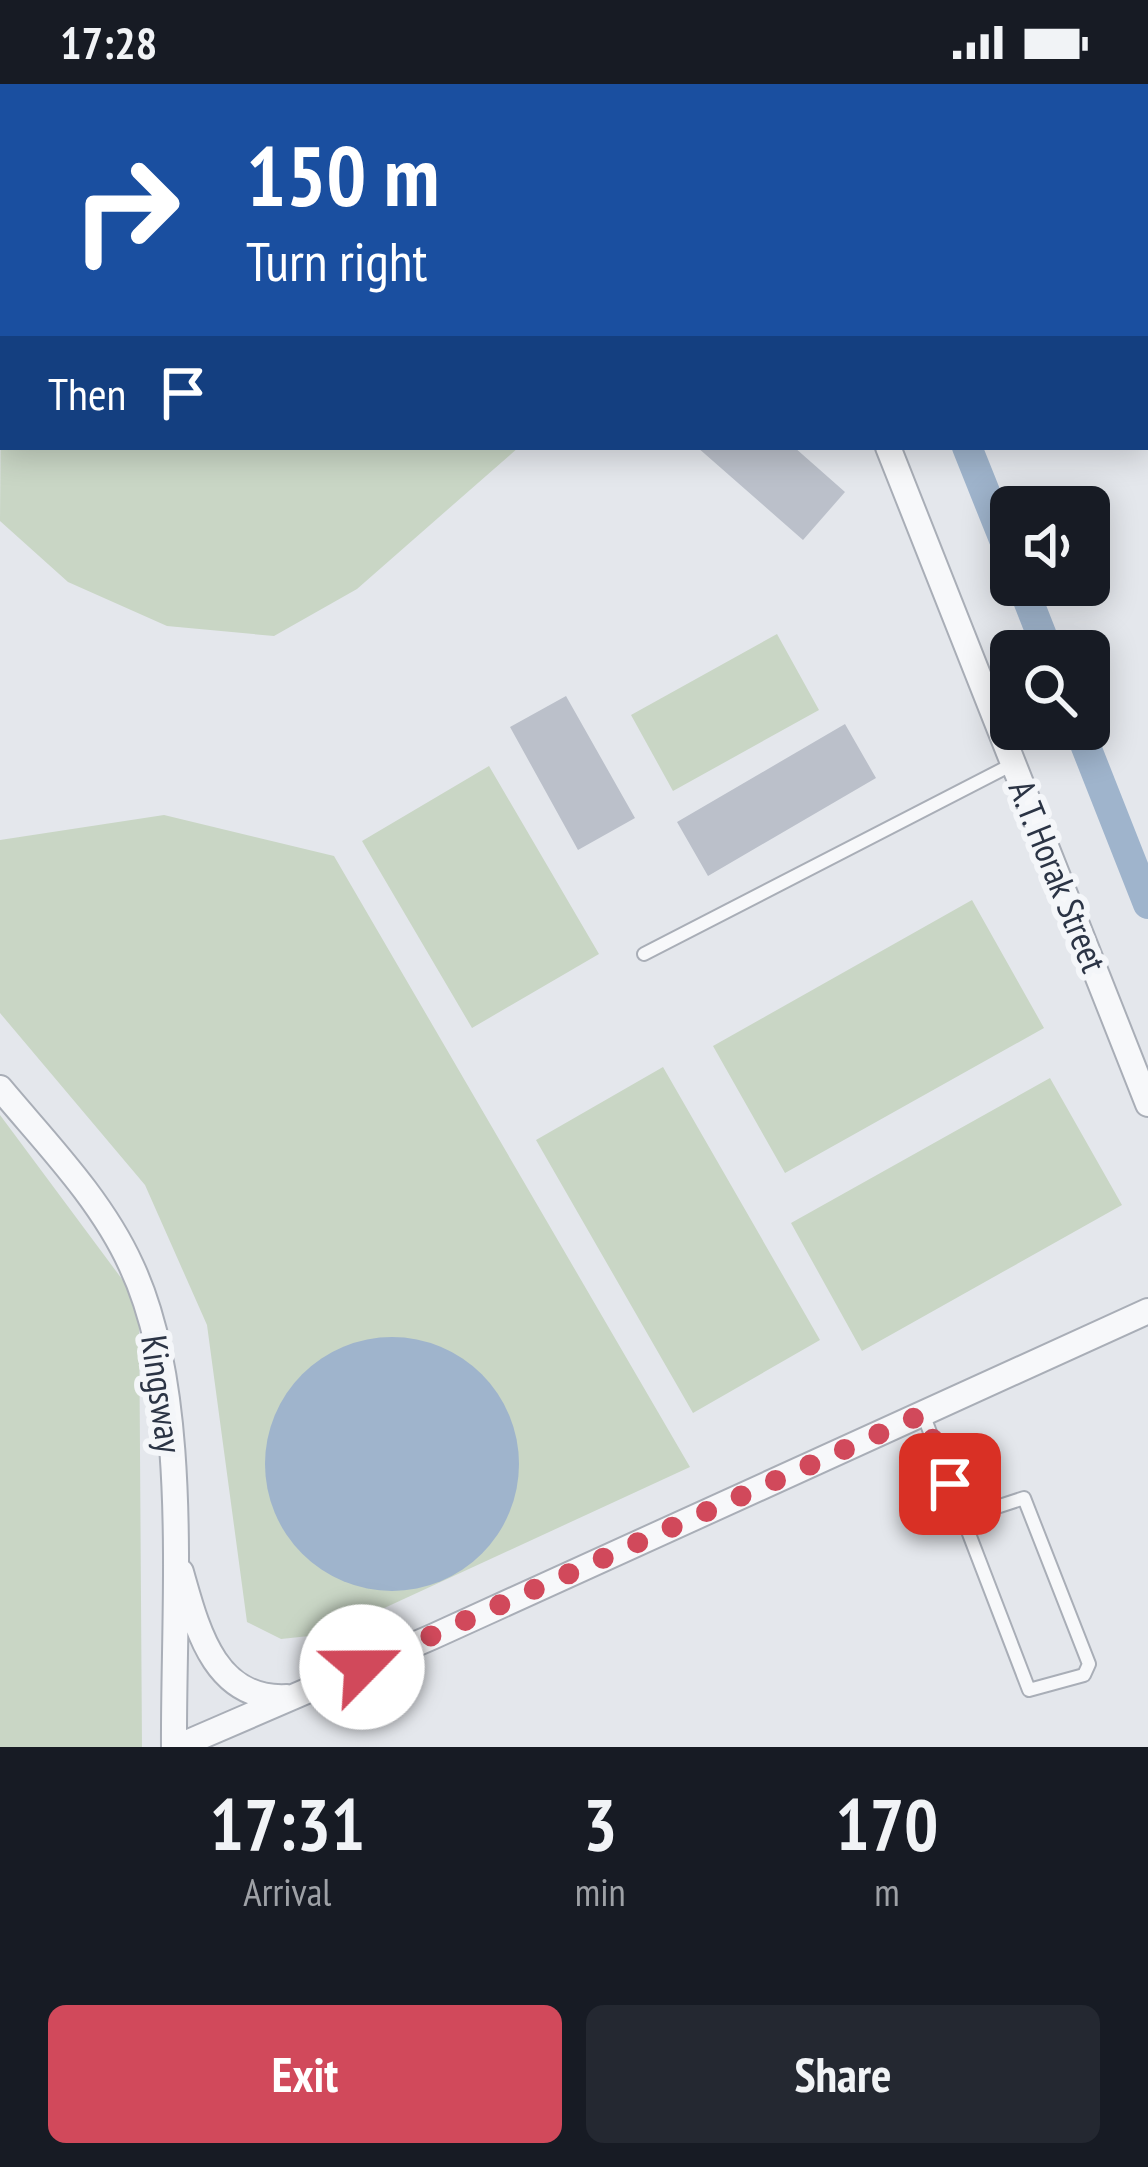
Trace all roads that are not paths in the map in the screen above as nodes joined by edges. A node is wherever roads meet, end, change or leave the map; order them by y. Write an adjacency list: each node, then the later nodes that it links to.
1 (889, 450): 2 (street, A.T. Horak Street)
2 (1014, 763): 3 (lane); 5 (street, A.T. Horak Street)
3 (644, 954)
4 (0, 1088): 9 (street, Kingsway)
5 (1148, 1104)
6 (1148, 1311): 7 (street)
7 (923, 1414): 8 (lane); 10 (street)
8 (963, 1518): 8 (lane)
9 (172, 1541): 10 (street); 11 (street, Kingsway)
10 (292, 1696): 11 (street)
11 (176, 1747)

